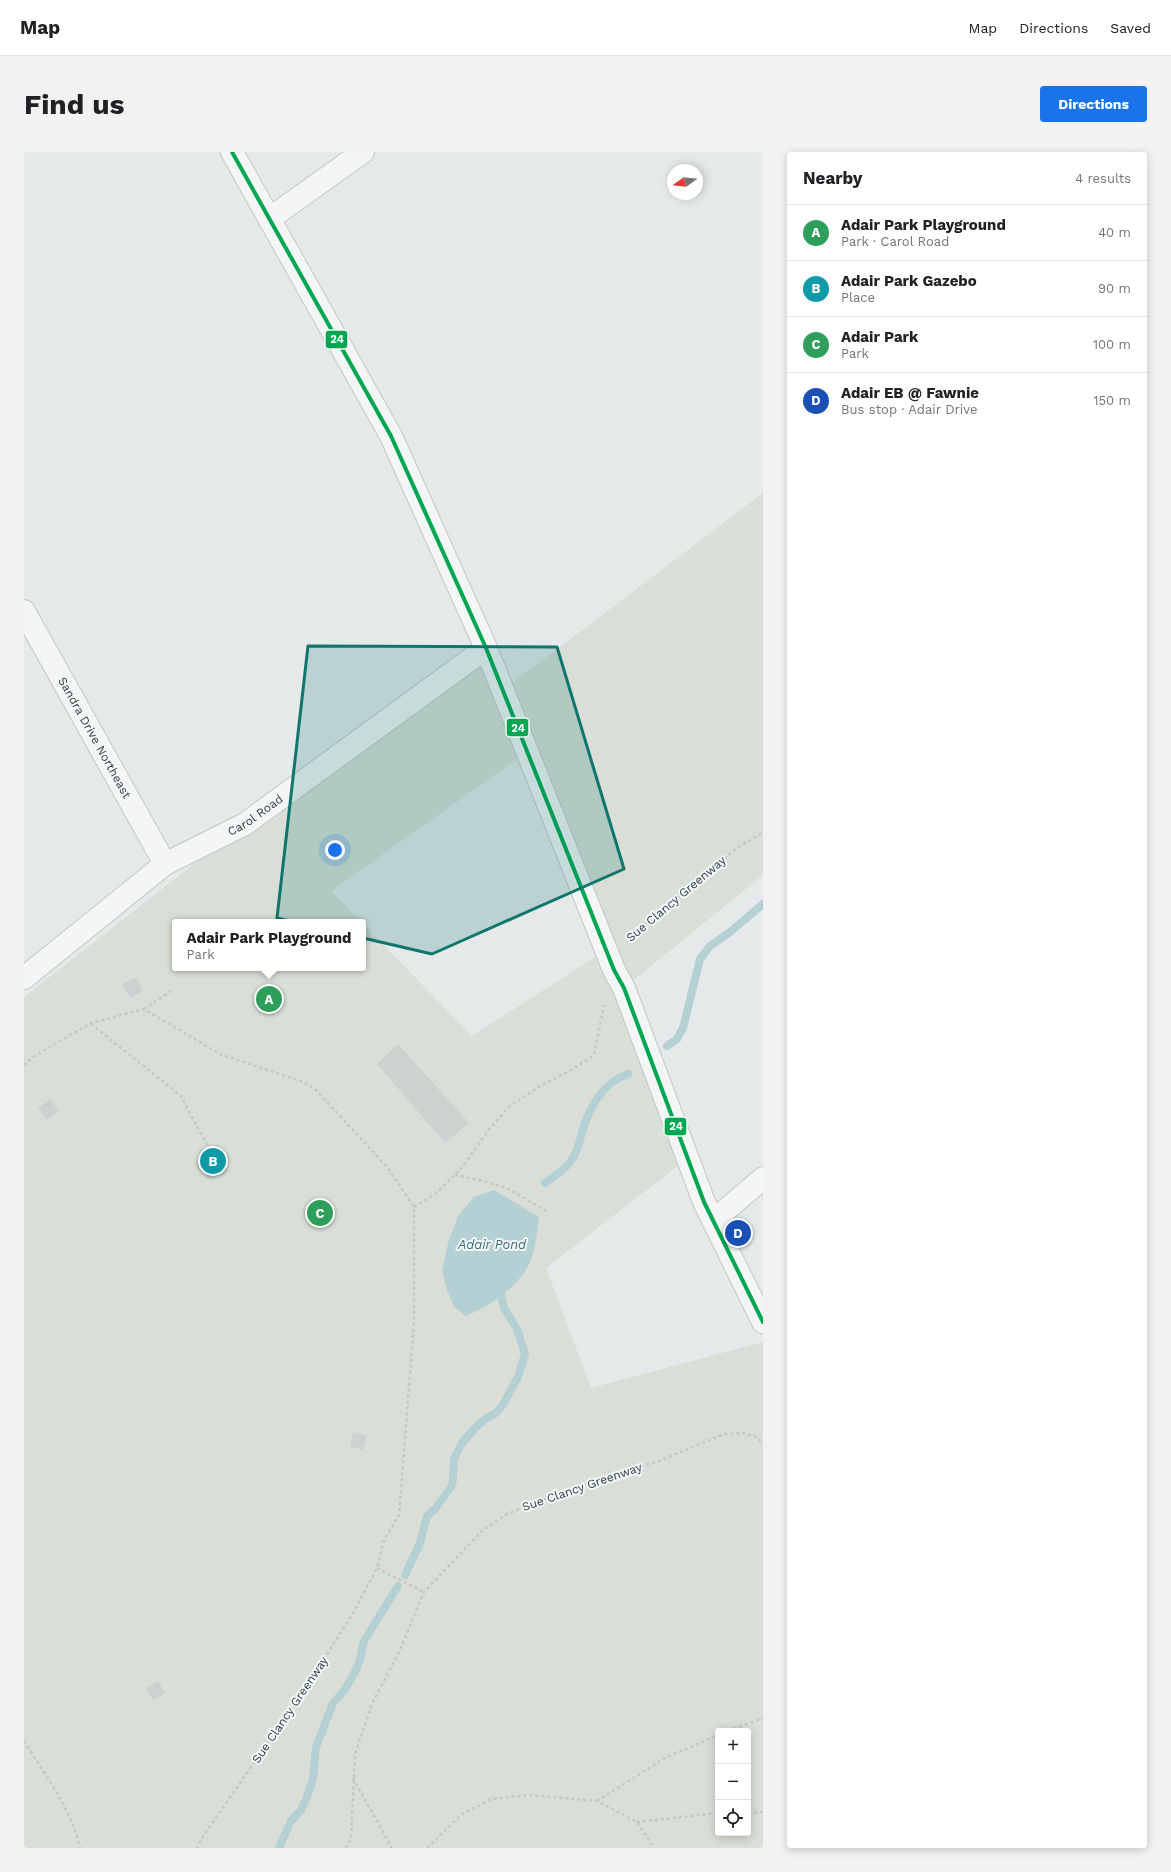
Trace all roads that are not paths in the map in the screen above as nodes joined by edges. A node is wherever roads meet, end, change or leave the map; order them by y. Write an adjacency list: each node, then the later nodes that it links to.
1 (232, 152): 3 (street)
2 (363, 152): 3 (street)
3 (269, 219): 5 (street)
4 (24, 611): 6 (street, Sandra Drive Northeast)
5 (486, 648): 6 (street, Carol Road); 9 (street)
6 (165, 864): 7 (street, Carol Road)
7 (24, 978)
8 (763, 1178): 9 (street)
9 (714, 1221): 10 (street)
10 (763, 1322)

